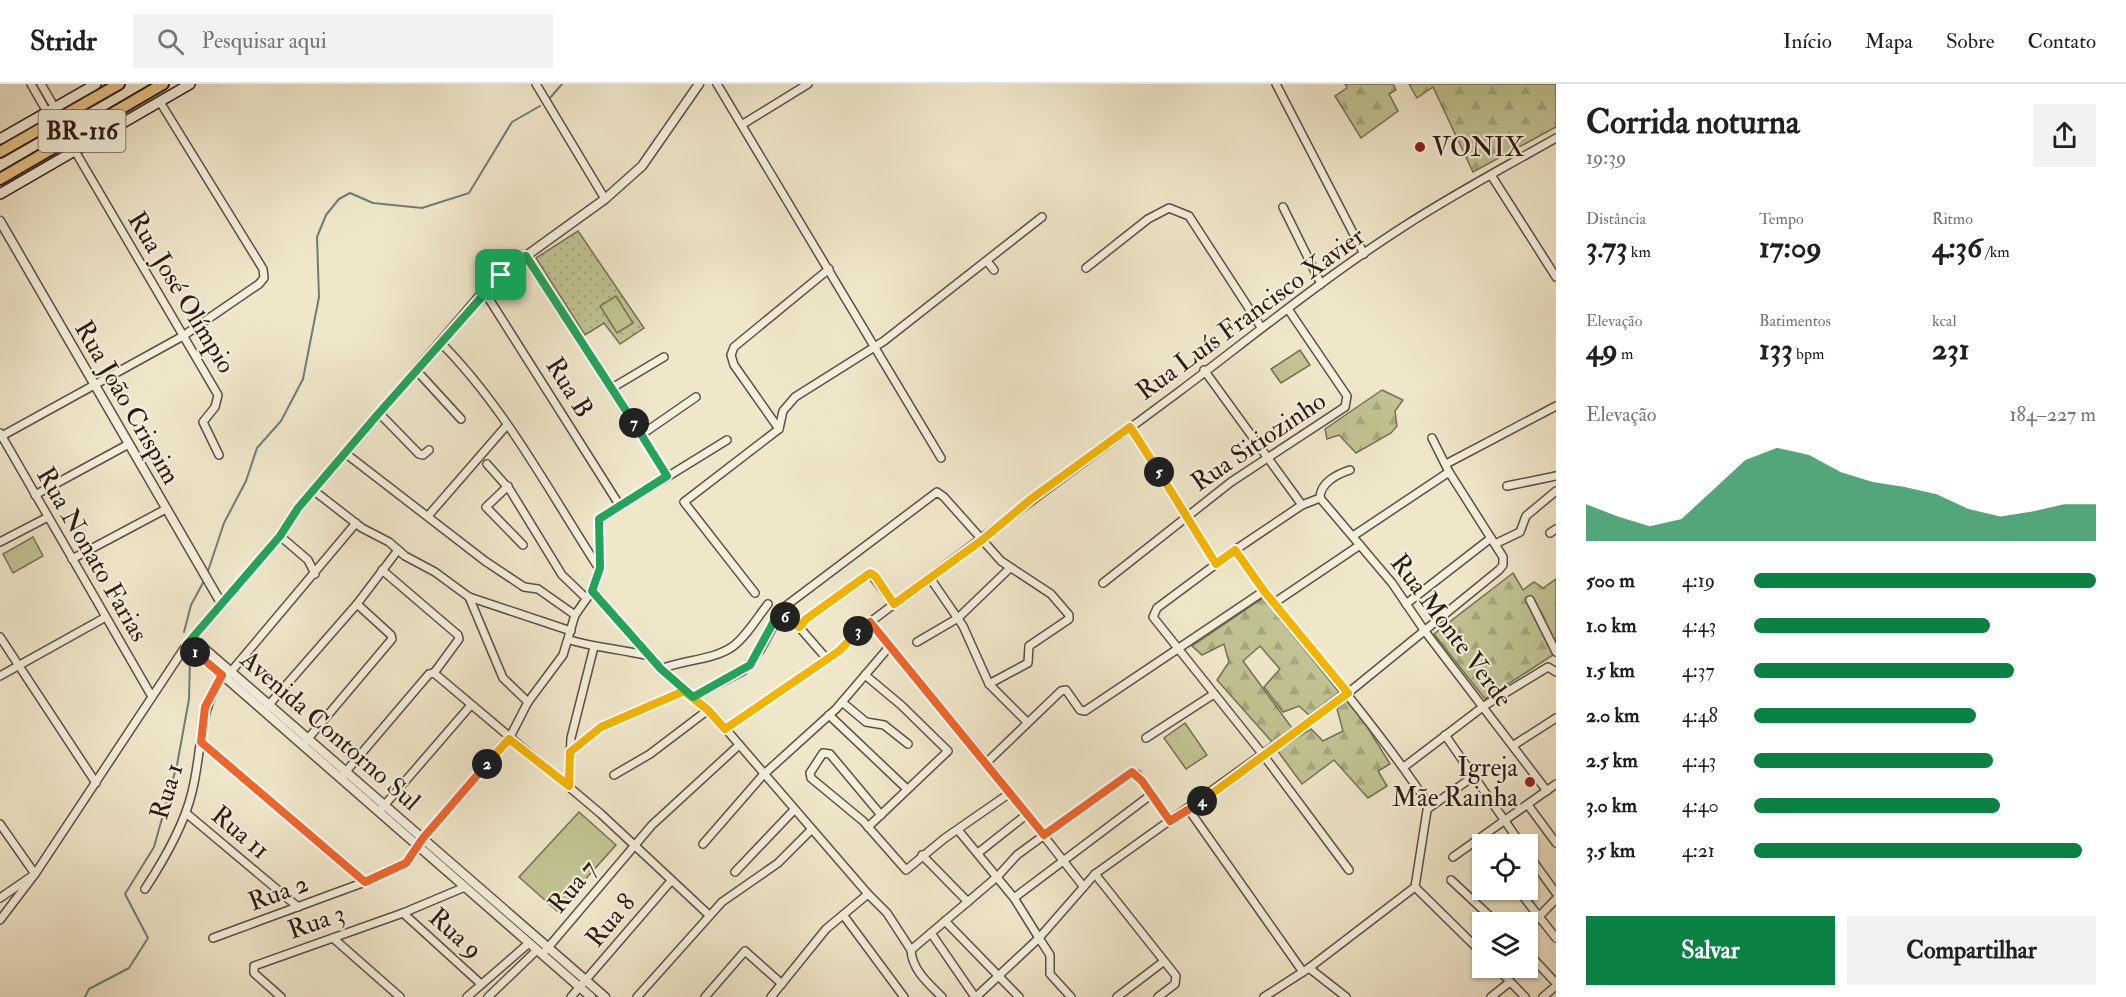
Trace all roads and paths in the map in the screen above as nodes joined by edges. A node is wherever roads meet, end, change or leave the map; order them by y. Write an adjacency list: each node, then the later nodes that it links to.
1 (31, 84): 13 (street)
2 (41, 84): 13 (street)
3 (96, 84): 13 (main road, BR-116)
4 (119, 84): 18 (highway, BR-116)
5 (163, 84): 20 (highway, BR-116)
6 (190, 84): 12 (main road, BR-116)
7 (536, 84): 22 (street)
8 (699, 84): 22 (street)
9 (717, 84): 14 (street)
10 (808, 84): 14 (street)
11 (1276, 84): 26 (street)
12 (160, 102): 17 (main road, BR-116); 37 (street)
13 (51, 110): 16 (main road, BR-116)
14 (743, 124): 30 (street)
15 (1556, 138): 19 (street, Rua Luís Francisco Xavier)
16 (0, 139)
17 (75, 151): 21 (main road, BR-116); 37 (street, Rua José Olímpio)
18 (0, 152)
19 (1491, 175): 26 (street, Rua Luís Francisco Xavier); 32 (street)
20 (0, 178)
21 (0, 194)
22 (605, 199): 27 (street)
23 (1283, 207): 33 (street)
24 (1042, 218): 28 (street)
25 (0, 221): 43 (street, Rua João Crispim)
26 (1364, 254): 33 (street, Rua Luís Francisco Xavier)
27 (526, 256): 34 (street); 44 (street)
28 (987, 261): 31 (street); 39 (street)
29 (1086, 268): 36 (street)
30 (829, 269): 39 (street); 51 (street)
31 (994, 270)
32 (1556, 277)
33 (1321, 284): 35 (street, Rua Luís Francisco Xavier)
34 (484, 291): 38 (street); 74 (street, Rua B)
35 (1288, 309): 36 (street, Rua Luís Francisco Xavier); 61 (street, Rua Sitiozinho)
36 (1261, 327): 42 (street, Rua Luís Francisco Xavier)
37 (183, 336): 43 (street); 59 (street, Rua José Olímpio)
38 (440, 342): 41 (street); 49 (street)
39 (875, 346): 51 (street); 60 (street)
40 (664, 357): 44 (street)
41 (416, 370): 47 (street); 48 (street)
42 (1204, 370): 50 (street, Rua Luís Francisco Xavier); 61 (street)
43 (93, 386): 52 (street); 56 (street, Rua João Crispim)
44 (612, 388): 53 (street)
45 (696, 397): 53 (street)
46 (1556, 406): 63 (street)
47 (379, 413): 57 (street); 58 (street)
48 (461, 419)
49 (507, 424): 76 (street); 93 (street)
50 (1130, 427): 78 (street); 82 (street, Rua Luís Francisco Xavier)
51 (779, 429): 99 (street)
52 (1, 435): 71 (street, Rua Nonato Farias)
53 (641, 435): 65 (street)
54 (1432, 438): 63 (street)
55 (727, 440): 65 (street)
56 (127, 445): 71 (street); 75 (street, Rua João Crispim)
57 (429, 450)
58 (345, 453): 69 (street); 76 (street)
59 (219, 455)
60 (941, 458)
61 (1269, 458): 73 (street); 78 (street, Rua Sitiozinho)
62 (487, 464): 67 (street)
63 (1448, 468): 81 (street); 83 (street)
64 (1350, 470): 72 (street)
65 (667, 476): 74 (street)
66 (1556, 476): 68 (street)
67 (508, 486): 85 (street); 101 (street)
68 (1508, 486)
69 (313, 490): 79 (street); 80 (street)
70 (1556, 491): 83 (street)
71 (35, 495): 77 (street, Rua Nonato Farias)
72 (1320, 498): 73 (street); 81 (street, Rua Monte Verde)
73 (1302, 505): 88 (street)
74 (620, 506): 93 (street)
75 (166, 508): 89 (street); 103 (street, Rua João Crispim)
76 (429, 516): 110 (street)
77 (48, 517): 84 (street); 89 (street, Rua Nonato Farias)
78 (1187, 518): 90 (street); 96 (street, Rua Sitiozinho)
79 (356, 523): 87 (street); 94 (street, Rua 1)
80 (280, 536): 94 (street); 103 (street)
81 (1353, 536): 86 (street, Rua Monte Verde)
82 (982, 540): 91 (street); 95 (street, Rua Luís Francisco Xavier); 109 (street)
83 (1493, 541): 108 (street); 115 (street)
84 (0, 543)
85 (523, 545)
86 (1360, 545): 104 (street); 108 (street, Rua Monte Verde)
87 (398, 550): 92 (street); 100 (street)
88 (1235, 550): 90 (street); 98 (street)
89 (72, 559): 111 (street, Rua Nonato Farias)
90 (1216, 564): 122 (street)
91 (1010, 568): 112 (street); 133 (street)
92 (382, 570): 105 (street); 130 (street)
93 (600, 570): 97 (street, Rua 2)
94 (315, 574): 129 (street, Rua 1)
95 (930, 578): 107 (street, Rua Luís Francisco Xavier); 112 (street)
96 (1102, 583)
97 (592, 591): 101 (street, Rua 2); 124 (street)
98 (1264, 591): 104 (street); 122 (street)
99 (755, 593)
100 (469, 597): 116 (street); 139 (street)
101 (586, 598): 110 (street, Rua 2)
102 (1530, 600): 123 (street)
103 (221, 603): 118 (street)
104 (1274, 603): 135 (street)
105 (357, 604): 143 (street); 153 (street)
106 (768, 604): 127 (street)
107 (894, 604): 113 (street, Rua Luís Francisco Xavier); 114 (street)
108 (1406, 604): 115 (street, Rua Monte Verde)
109 (779, 612): 114 (street); 138 (street)
110 (575, 615): 116 (street, Rua 2)
111 (104, 618): 126 (street); 137 (street, Rua Nonato Farias)
112 (958, 618): 119 (street); 133 (street)
113 (870, 622): 120 (street); 125 (street, Rua Luís Francisco Xavier)
114 (799, 627): 125 (street)
115 (1424, 630): 135 (street); 142 (street, Rua Monte Verde)
116 (570, 635): 121 (street); 139 (street, Rua 2)
117 (0, 638): 126 (street)
118 (190, 641): 129 (street, Avenida Contorno Sul); 137 (street)
119 (917, 642)
120 (889, 646): 131 (street); 159 (street)
121 (594, 647): 124 (street); 157 (street)
122 (1178, 649): 136 (street); 147 (street)
123 (1556, 652)
124 (650, 657): 127 (street)
125 (827, 659): 148 (street, Rua Luís Francisco Xavier)
126 (17, 666): 132 (street); 166 (street)
127 (661, 669): 134 (street)
128 (1556, 672): 142 (street)
129 (227, 673): 143 (street, Avenida Contorno Sul); 152 (street, Rua 1)
130 (430, 675): 141 (street); 161 (street)
131 (865, 675): 140 (street); 169 (street)
132 (0, 676)
133 (990, 684): 147 (street)
134 (684, 691): 138 (street); 157 (street)
135 (1348, 693): 158 (street); 160 (street)
136 (1214, 694): 150 (street); 158 (street)
137 (151, 695): 166 (street)
138 (693, 697): 144 (street)
139 (528, 702): 151 (street, Rua 2)
140 (842, 702): 145 (street); 154 (street)
141 (471, 705): 151 (street); 173 (street)
142 (1484, 706): 149 (street); 155 (street, Rua Monte Verde)
143 (267, 708): 153 (street, Avenida Contorno Sul)
144 (708, 710): 148 (street); 162 (street)
145 (829, 716): 163 (street); 169 (street)
146 (1556, 718): 155 (street)
147 (1027, 722): 159 (street)
148 (725, 729): 156 (street)
149 (1446, 735): 160 (street); 164 (street)
150 (1146, 738)
151 (509, 739): 168 (street); 191 (street, Rua 2)
152 (201, 742): 178 (street, Rua 1); 209 (street)
153 (305, 742): 161 (street, Avenida Contorno Sul); 165 (street, Avenida Contorno Sul)
154 (908, 744)
155 (1514, 745): 170 (street, Rua Monte Verde)
156 (738, 746): 163 (street); 195 (street, Rua 7)
157 (570, 752): 168 (street)
158 (1264, 756): 177 (street); 202 (street)
159 (986, 762): 171 (street)
160 (1404, 767): 175 (street)
161 (346, 771): 165 (street); 173 (street, Avenida Contorno Sul)
162 (614, 775)
163 (763, 775): 176 (street); 193 (street)
164 (1474, 776): 175 (street); 183 (street)
165 (340, 778): 179 (street, Avenida Contorno Sul)
166 (96, 783): 204 (street)
167 (1556, 784): 170 (street)
168 (569, 786): 195 (street)
169 (907, 789): 180 (street)
170 (1547, 791): 174 (street)
171 (1010, 793): 181 (street); 187 (street)
172 (1152, 794): 182 (street); 190 (street); 200 (street)
173 (385, 805): 179 (street); 191 (street, Avenida Contorno Sul)
174 (1528, 805): 183 (street); 192 (street)
175 (1429, 808): 212 (street)
176 (794, 810): 186 (street); 203 (street)
177 (1189, 810): 182 (street); 239 (street)
178 (186, 813): 213 (street, Rua 1); 220 (street, Rua 11)
179 (379, 813): 196 (street, Avenida Contorno Sul)
180 (881, 815): 185 (street); 185 (street)
181 (1026, 815): 190 (street); 197 (street)
182 (1170, 821): 205 (street)
183 (1505, 821): 188 (street); 189 (street)
184 (0, 824): 204 (street)
185 (868, 827): 198 (street)
186 (811, 830): 215 (street); 223 (street)
187 (958, 830): 197 (street); 198 (street)
188 (1487, 834)
189 (1514, 834)
190 (1044, 835): 200 (street); 206 (street)
191 (423, 838): 196 (street, Rua 2); 235 (street, Avenida Contorno Sul)
192 (1556, 843)
193 (703, 844)
194 (1472, 844): 199 (street)
195 (633, 846): 208 (street); 235 (street, Rua 7)
196 (417, 847): 209 (street, Rua 2); 211 (street, Avenida Contorno Sul)
197 (978, 853): 206 (street)
198 (922, 855): 219 (street)
199 (1453, 857)
200 (1062, 860): 210 (street); 217 (street)
201 (1538, 868): 214 (street)
202 (1349, 870)
203 (735, 872)
204 (34, 874): 216 (street); 226 (street)
205 (1095, 874): 210 (street); 237 (street)
206 (998, 876): 217 (street); 219 (street)
207 (1451, 880): 221 (street)
208 (671, 881): 223 (street); 244 (street, Rua 8)
209 (365, 882): 220 (street, Rua 2)
210 (1083, 886): 231 (street)
211 (465, 887): 222 (street, Rua 3); 233 (street, Avenida Contorno Sul)
212 (1415, 887): 234 (street); 239 (street)
213 (145, 889)
214 (1556, 892)
215 (868, 894): 224 (street); 236 (street)
216 (0, 898)
217 (1014, 898): 231 (street)
218 (1556, 899): 225 (street)
219 (968, 902): 227 (street)
220 (298, 907): 229 (street, Rua 2)
221 (1485, 912)
222 (403, 913): 230 (street, Rua 3); 243 (street, Rua 9)
223 (709, 915): 254 (street)
224 (844, 916): 245 (street); 257 (street)
225 (1538, 918): 232 (street)
226 (0, 920)
227 (945, 921): 228 (street); 240 (street)
228 (931, 933): 236 (street); 259 (street)
229 (213, 938)
230 (333, 938): 247 (street, Rua 3); 248 (street)
231 (1039, 938): 240 (street); 261 (street)
232 (1556, 938)
233 (529, 943): 235 (street, Avenida Contorno Sul); 243 (street)
234 (1472, 943)
235 (542, 950): 244 (street, Avenida Contorno Sul); 250 (street, Rua 7)
236 (911, 950): 258 (street)
237 (1163, 962): 262 (street); 263 (street)
238 (1538, 964): 246 (street)
239 (1306, 970): 264 (street); 265 (street)
240 (998, 977): 259 (street); 260 (street)
241 (1506, 978): 242 (street)
242 (1510, 982): 266 (street); 267 (street)
243 (481, 984): 249 (street)
244 (583, 984): 251 (street, Rua 8); 252 (street, Avenida Contorno Sul); 253 (street, Avenida Contorno Sul)
245 (782, 984): 255 (street); 256 (street)
246 (1556, 984): 268 (street)
247 (281, 997)
248 (400, 997)
249 (467, 997)
250 (488, 997)
251 (571, 997)
252 (591, 997)
253 (605, 997)
254 (637, 997)
255 (705, 997)
256 (771, 997)
257 (904, 997)
258 (942, 997)
259 (975, 997)
260 (1019, 997)
261 (1071, 997)
262 (1117, 997)
263 (1158, 997)
264 (1264, 997)
265 (1346, 997)
266 (1491, 997)
267 (1525, 997)
268 (1543, 997)

